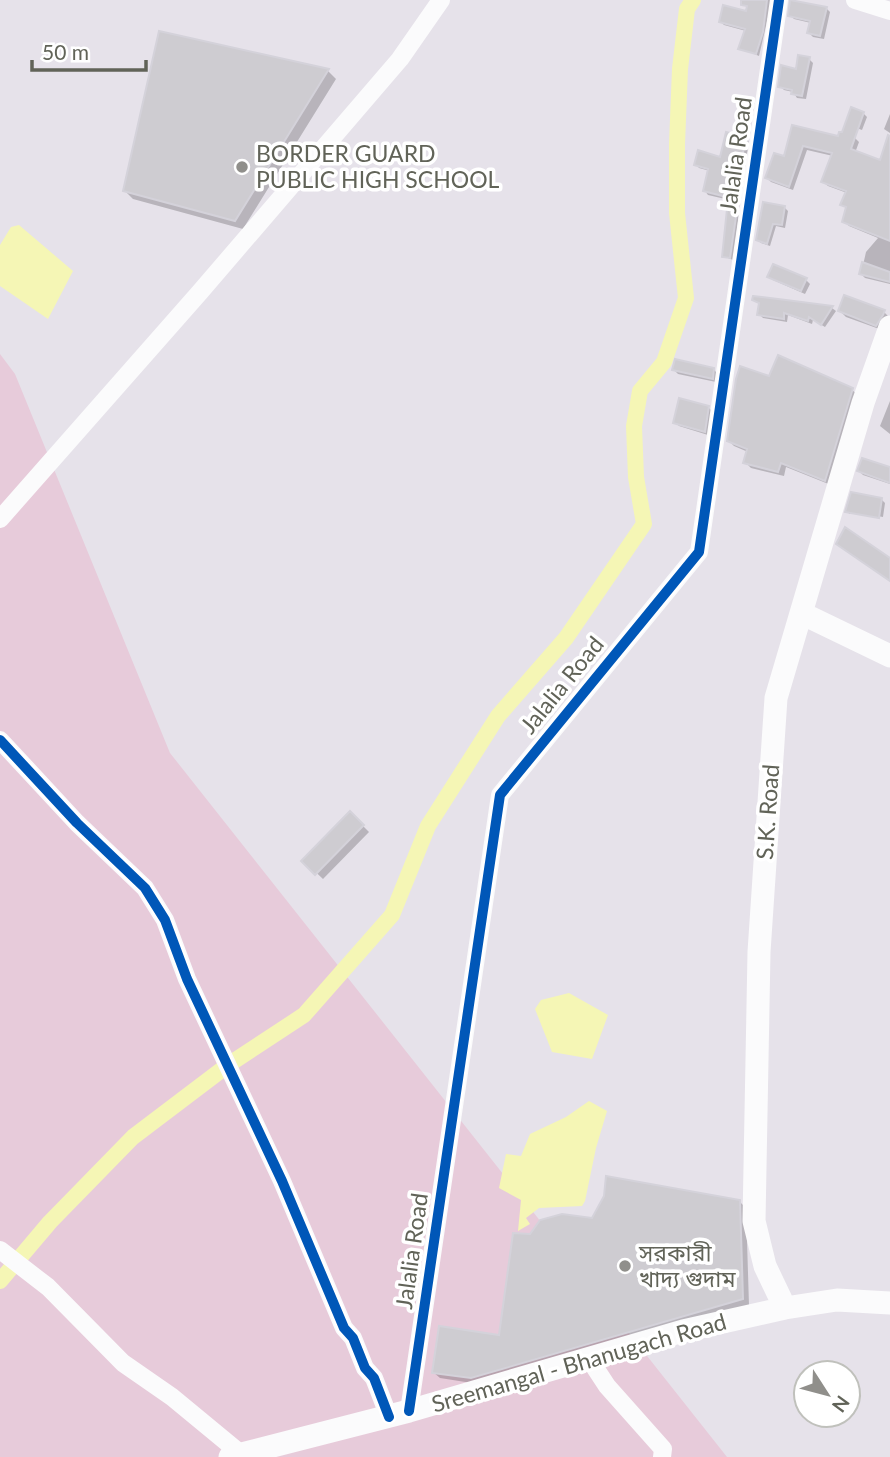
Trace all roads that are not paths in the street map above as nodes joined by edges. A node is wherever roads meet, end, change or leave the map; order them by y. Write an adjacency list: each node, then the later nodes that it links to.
1 (441, 0): 6 (street)
2 (779, 0): 14 (street, Jalalia Road)
3 (855, 0): 4 (street)
4 (890, 11)
5 (890, 327): 7 (main road, S.K. Road)
6 (0, 519)
7 (801, 613): 8 (main road); 12 (main road, S.K. Road)
8 (890, 656)
9 (0, 740): 14 (street)
10 (3, 1252): 15 (street)
11 (890, 1303): 12 (main road, Sreemangal - Bhanugach Road)
12 (785, 1308): 13 (main road, Sreemangal - Bhanugach Road)
13 (588, 1357): 14 (main road, Sreemangal - Bhanugach Road); 16 (street)
14 (399, 1414): 15 (main road, Sreemangal - Bhanugach Road)
15 (236, 1456)
16 (662, 1457)

